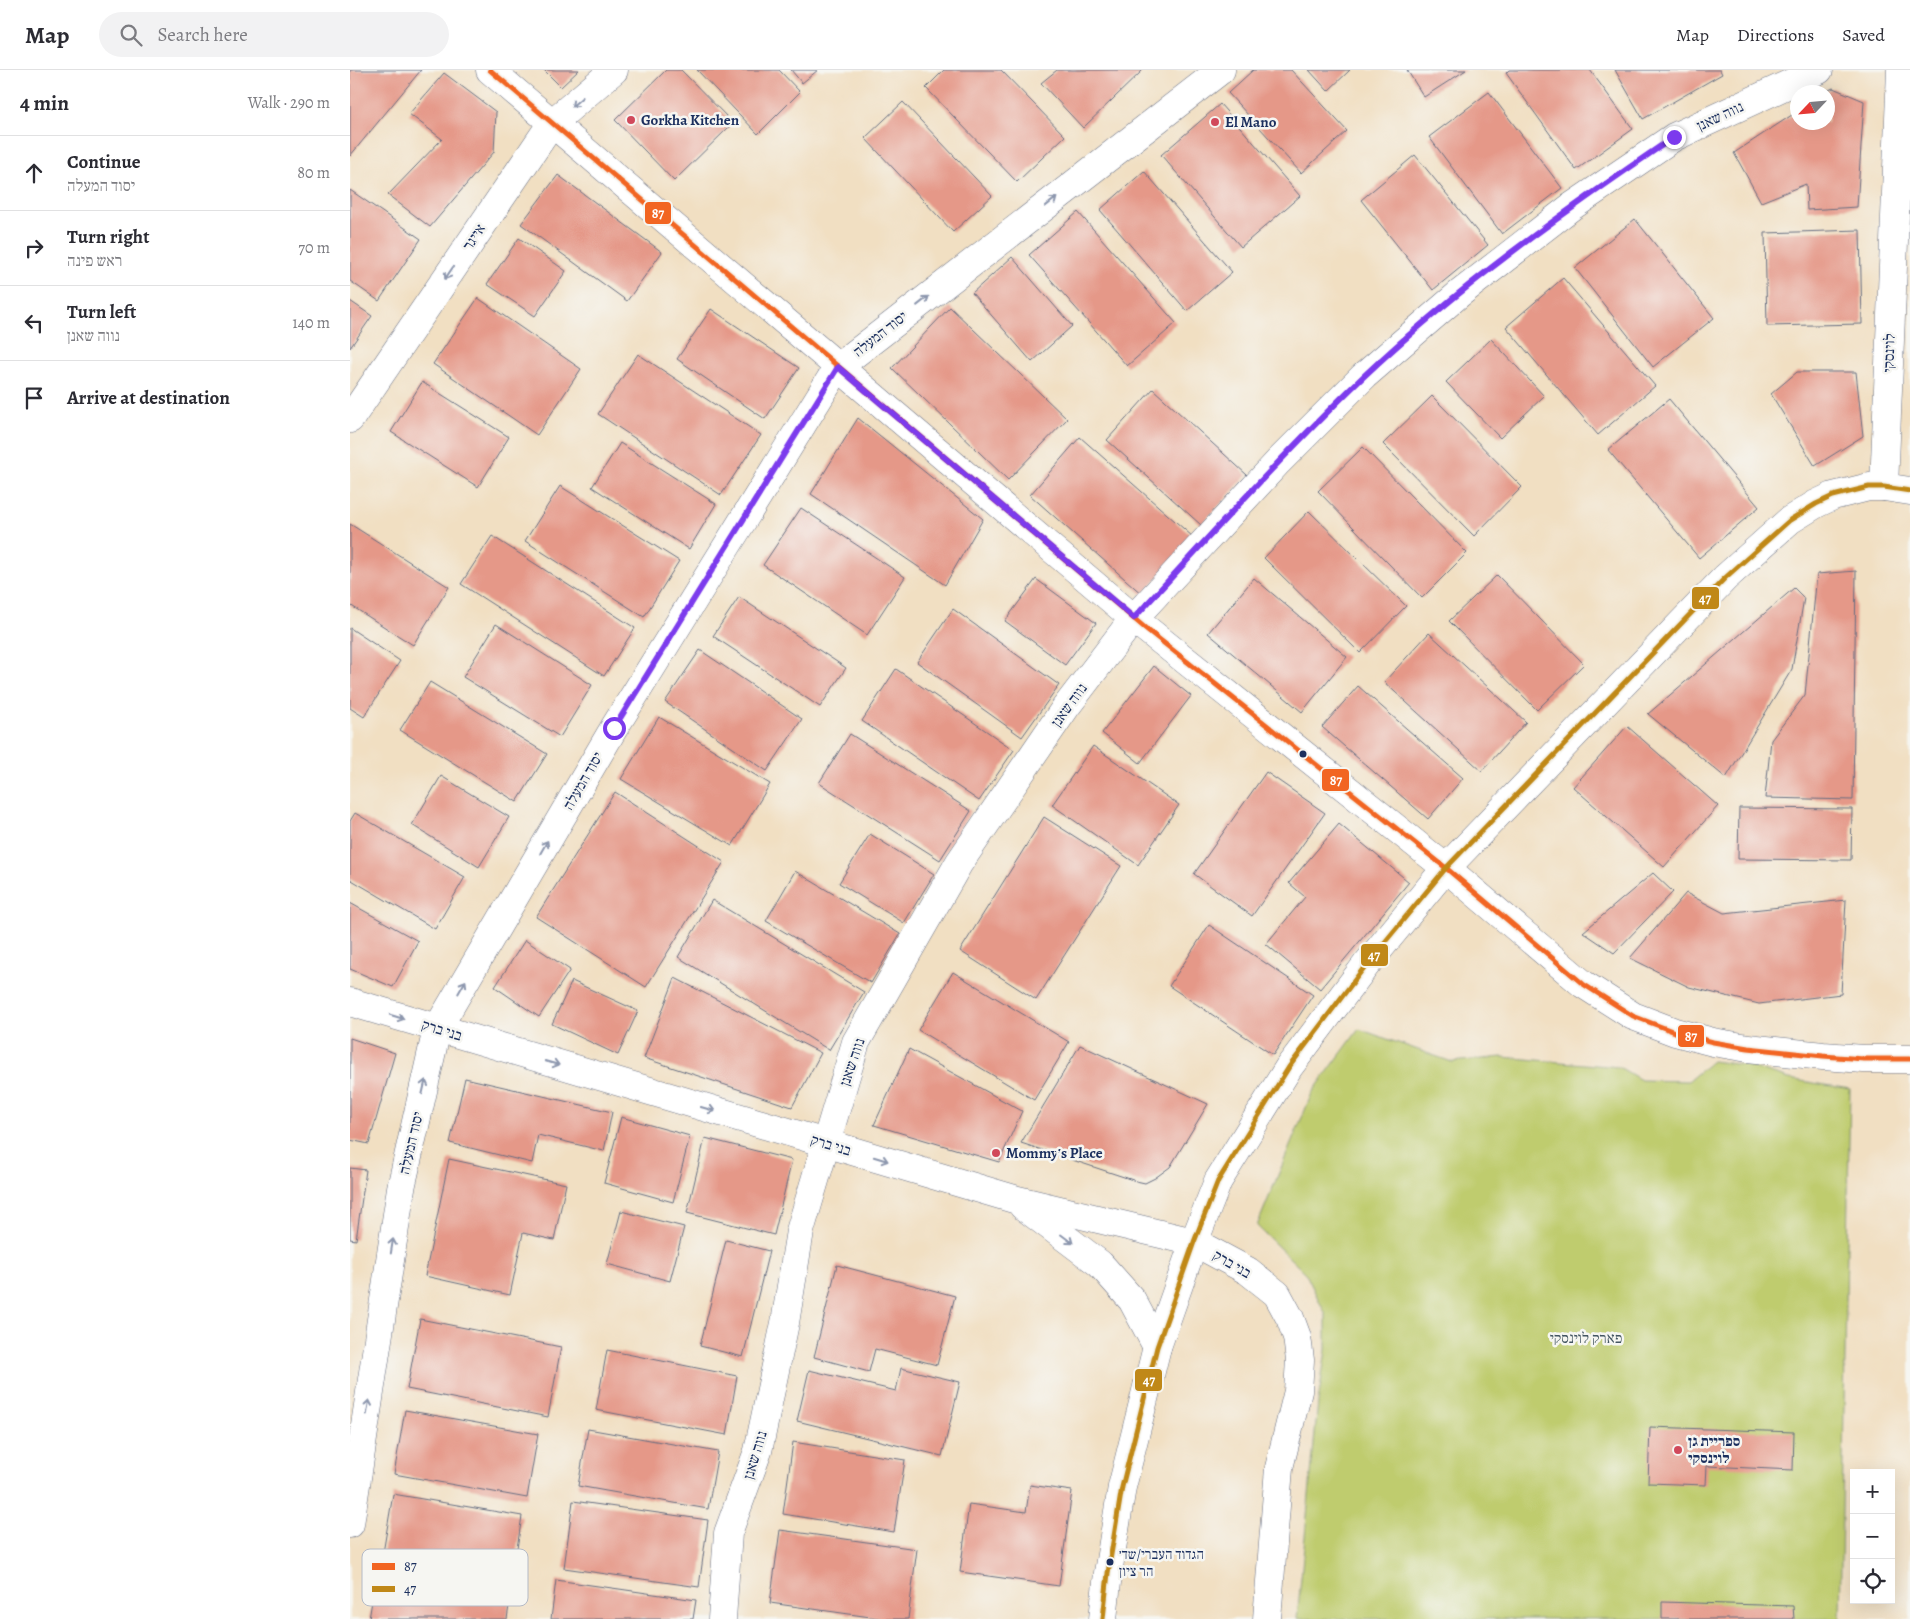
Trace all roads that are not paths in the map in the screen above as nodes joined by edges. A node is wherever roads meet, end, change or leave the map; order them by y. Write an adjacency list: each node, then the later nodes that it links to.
1 (490, 70): 7 (street)
2 (614, 70): 7 (street, אייגר, one-way to 7)
3 (1221, 70): 6 (street, יסוד המעלה)
4 (1819, 70): 12 (street, נווה שאנן)
5 (1901, 70): 10 (street, לוינסקי)
6 (1193, 80): 8 (street, יסוד המעלה, one-way to 6)
7 (552, 123): 8 (street); 9 (street, אייגר, one-way to 9)
8 (838, 367): 12 (street); 15 (street, יסוד המעלה, one-way to 8)
9 (350, 419)
10 (1884, 487): 11 (street); 13 (street)
11 (1910, 491)
12 (1134, 618): 13 (street); 17 (street, נווה שאנן)
13 (1446, 868): 16 (street); 19 (street)
14 (350, 1002): 15 (street, בני ברק, one-way to 15)
15 (437, 1029): 17 (street, בני ברק, one-way to 17); 21 (street, יסוד המעלה, one-way to 15)
16 (1910, 1059)
17 (826, 1143): 18 (street, בני ברק, one-way to 18); 22 (street, נווה שאנן)
18 (1014, 1199): 19 (street, בני ברק); 20 (street, one-way to 20)
19 (1194, 1242): 20 (street); 24 (street, בני ברק)
20 (1157, 1348): 23 (street)
21 (350, 1524)
22 (722, 1619)
23 (1103, 1619)
24 (1267, 1619)

